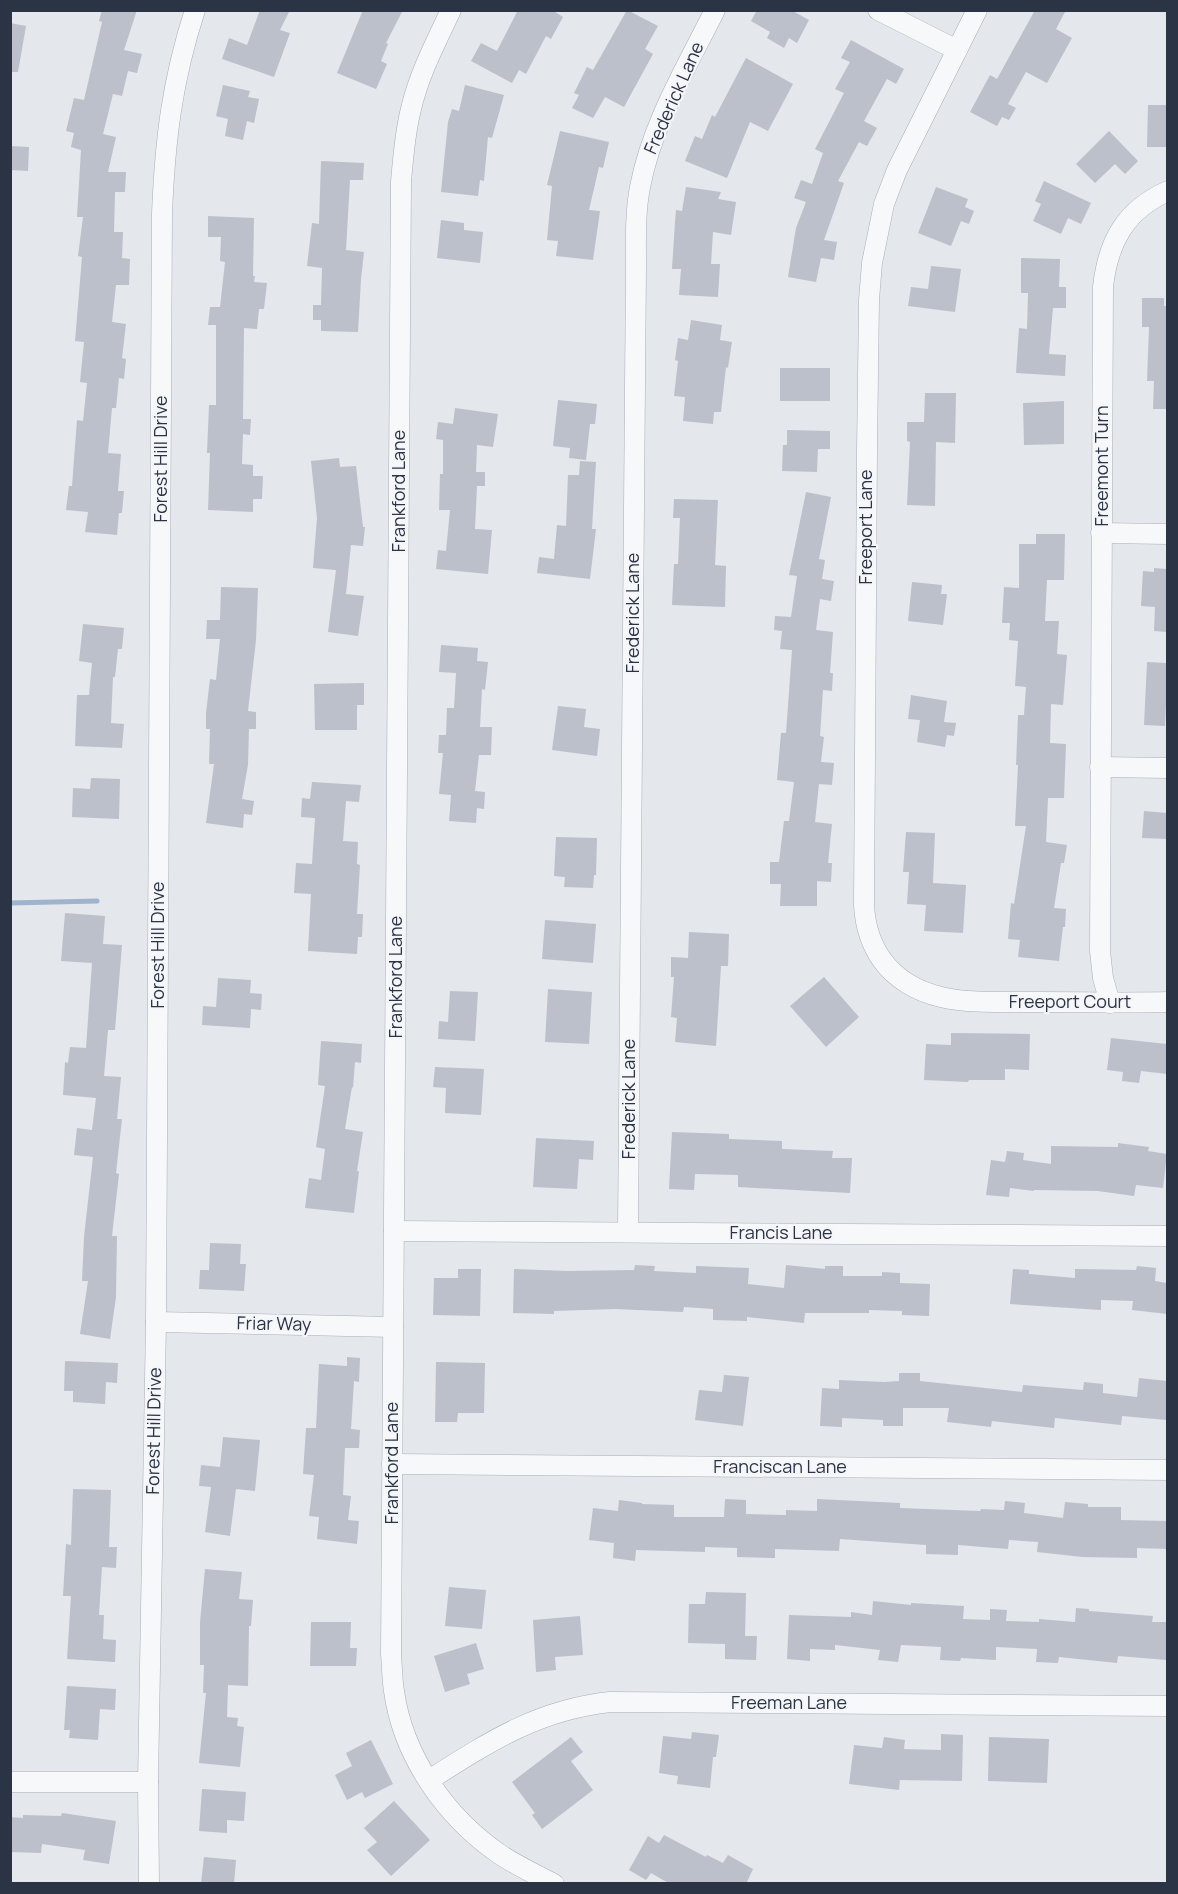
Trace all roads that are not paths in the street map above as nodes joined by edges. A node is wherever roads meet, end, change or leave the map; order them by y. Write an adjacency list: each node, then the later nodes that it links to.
1 (195, 10): 18 (street, Forest Hill Drive)
2 (451, 10): 15 (street, Frankford Lane)
3 (715, 10): 16 (street, Frederick Lane)
4 (878, 10): 6 (street)
5 (977, 10): 6 (street, Freeport Lane)
6 (957, 50): 12 (street, Freeport Lane)
7 (1167, 191): 8 (street, Freemont Turn)
8 (1101, 533): 9 (street); 10 (street, Freemont Turn)
9 (1167, 534)
10 (1100, 767): 11 (street); 14 (street, Freemont Turn)
11 (1167, 768)
12 (972, 1001): 14 (street, Freeport Court)
13 (1167, 1002): 14 (street, Freeport Court)
14 (1110, 1003)
15 (394, 1231): 16 (street, Francis Lane); 19 (street, Frankford Lane)
16 (628, 1232): 17 (street, Francis Lane)
17 (1167, 1236)
18 (156, 1323): 19 (street, Friar Way); 25 (street, Forest Hill Drive)
19 (393, 1326): 20 (street, Frankford Lane)
20 (392, 1464): 21 (street, Franciscan Lane); 23 (street, Frankford Lane)
21 (1167, 1470)
22 (1167, 1706): 23 (street, Freeman Lane)
23 (429, 1780): 27 (street, Frankford Lane)
24 (10, 1782): 25 (street)
25 (148, 1782): 26 (street, Forest Hill Drive)
26 (149, 1884)
27 (554, 1884)

